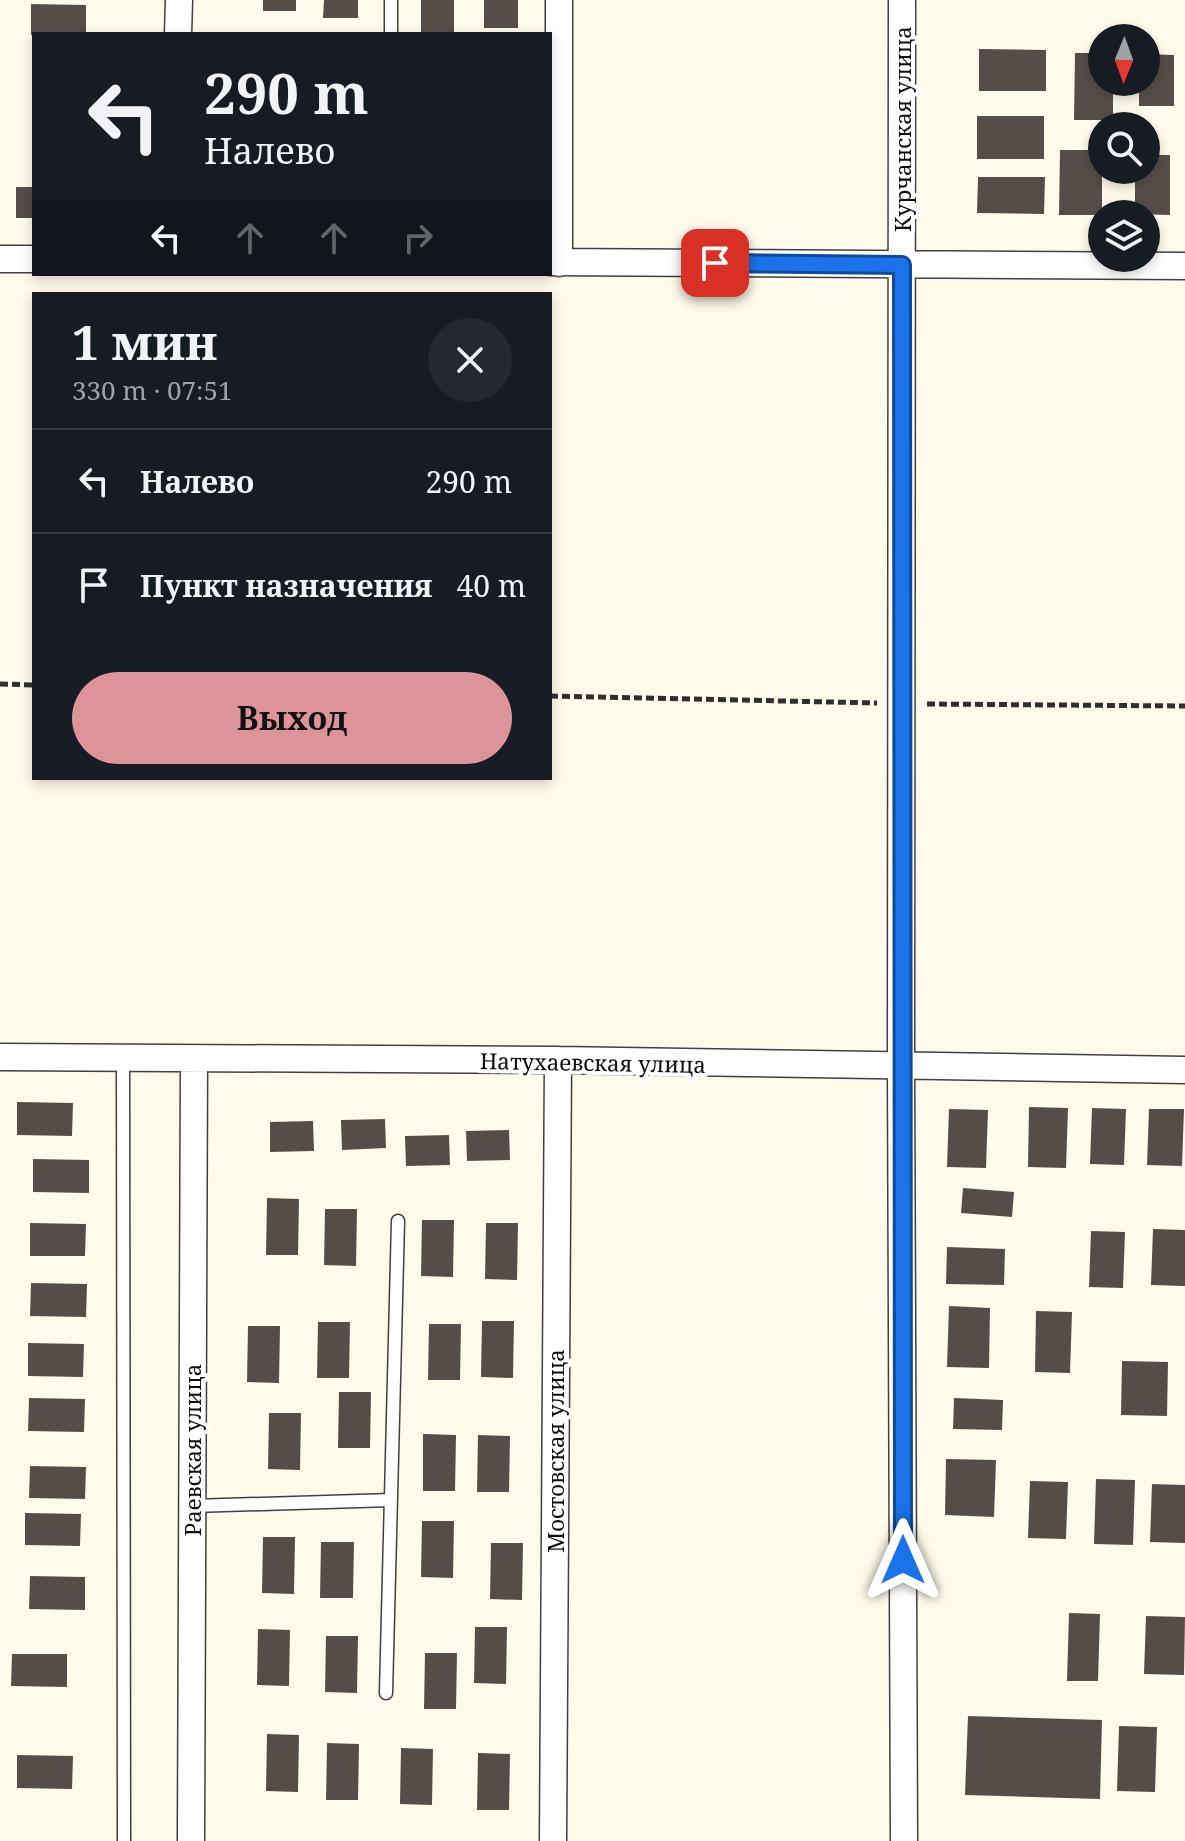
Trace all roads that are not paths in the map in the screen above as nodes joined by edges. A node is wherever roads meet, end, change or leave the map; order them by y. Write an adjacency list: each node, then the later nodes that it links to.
1 (179, 0): 5 (street)
2 (391, 0): 6 (lane)
3 (559, 0): 9 (street)
4 (902, 0): 10 (street, Курчанская улица)
5 (178, 32)
6 (391, 32)
7 (0, 259): 8 (street)
8 (32, 259)
9 (555, 262): 10 (street)
10 (902, 265): 11 (street); 16 (street, Курчанская улица)
11 (1185, 266)
12 (0, 1057): 13 (street, Натухаевская улица)
13 (123, 1058): 14 (street, Натухаевская улица); 22 (lane)
14 (194, 1059): 15 (street, Натухаевская улица); 20 (street, Раевская улица)
15 (558, 1060): 16 (street, Натухаевская улица); 24 (street, Мостовская улица)
16 (901, 1067): 17 (street, Натухаевская улица); 25 (street, Курчанская улица)
17 (1185, 1070)
18 (398, 1221): 19 (lane)
19 (391, 1500): 20 (lane); 21 (lane)
20 (192, 1506): 23 (street, Раевская улица)
21 (386, 1693)
22 (124, 1841)
23 (191, 1841)
24 (553, 1841)
25 (904, 1841)

